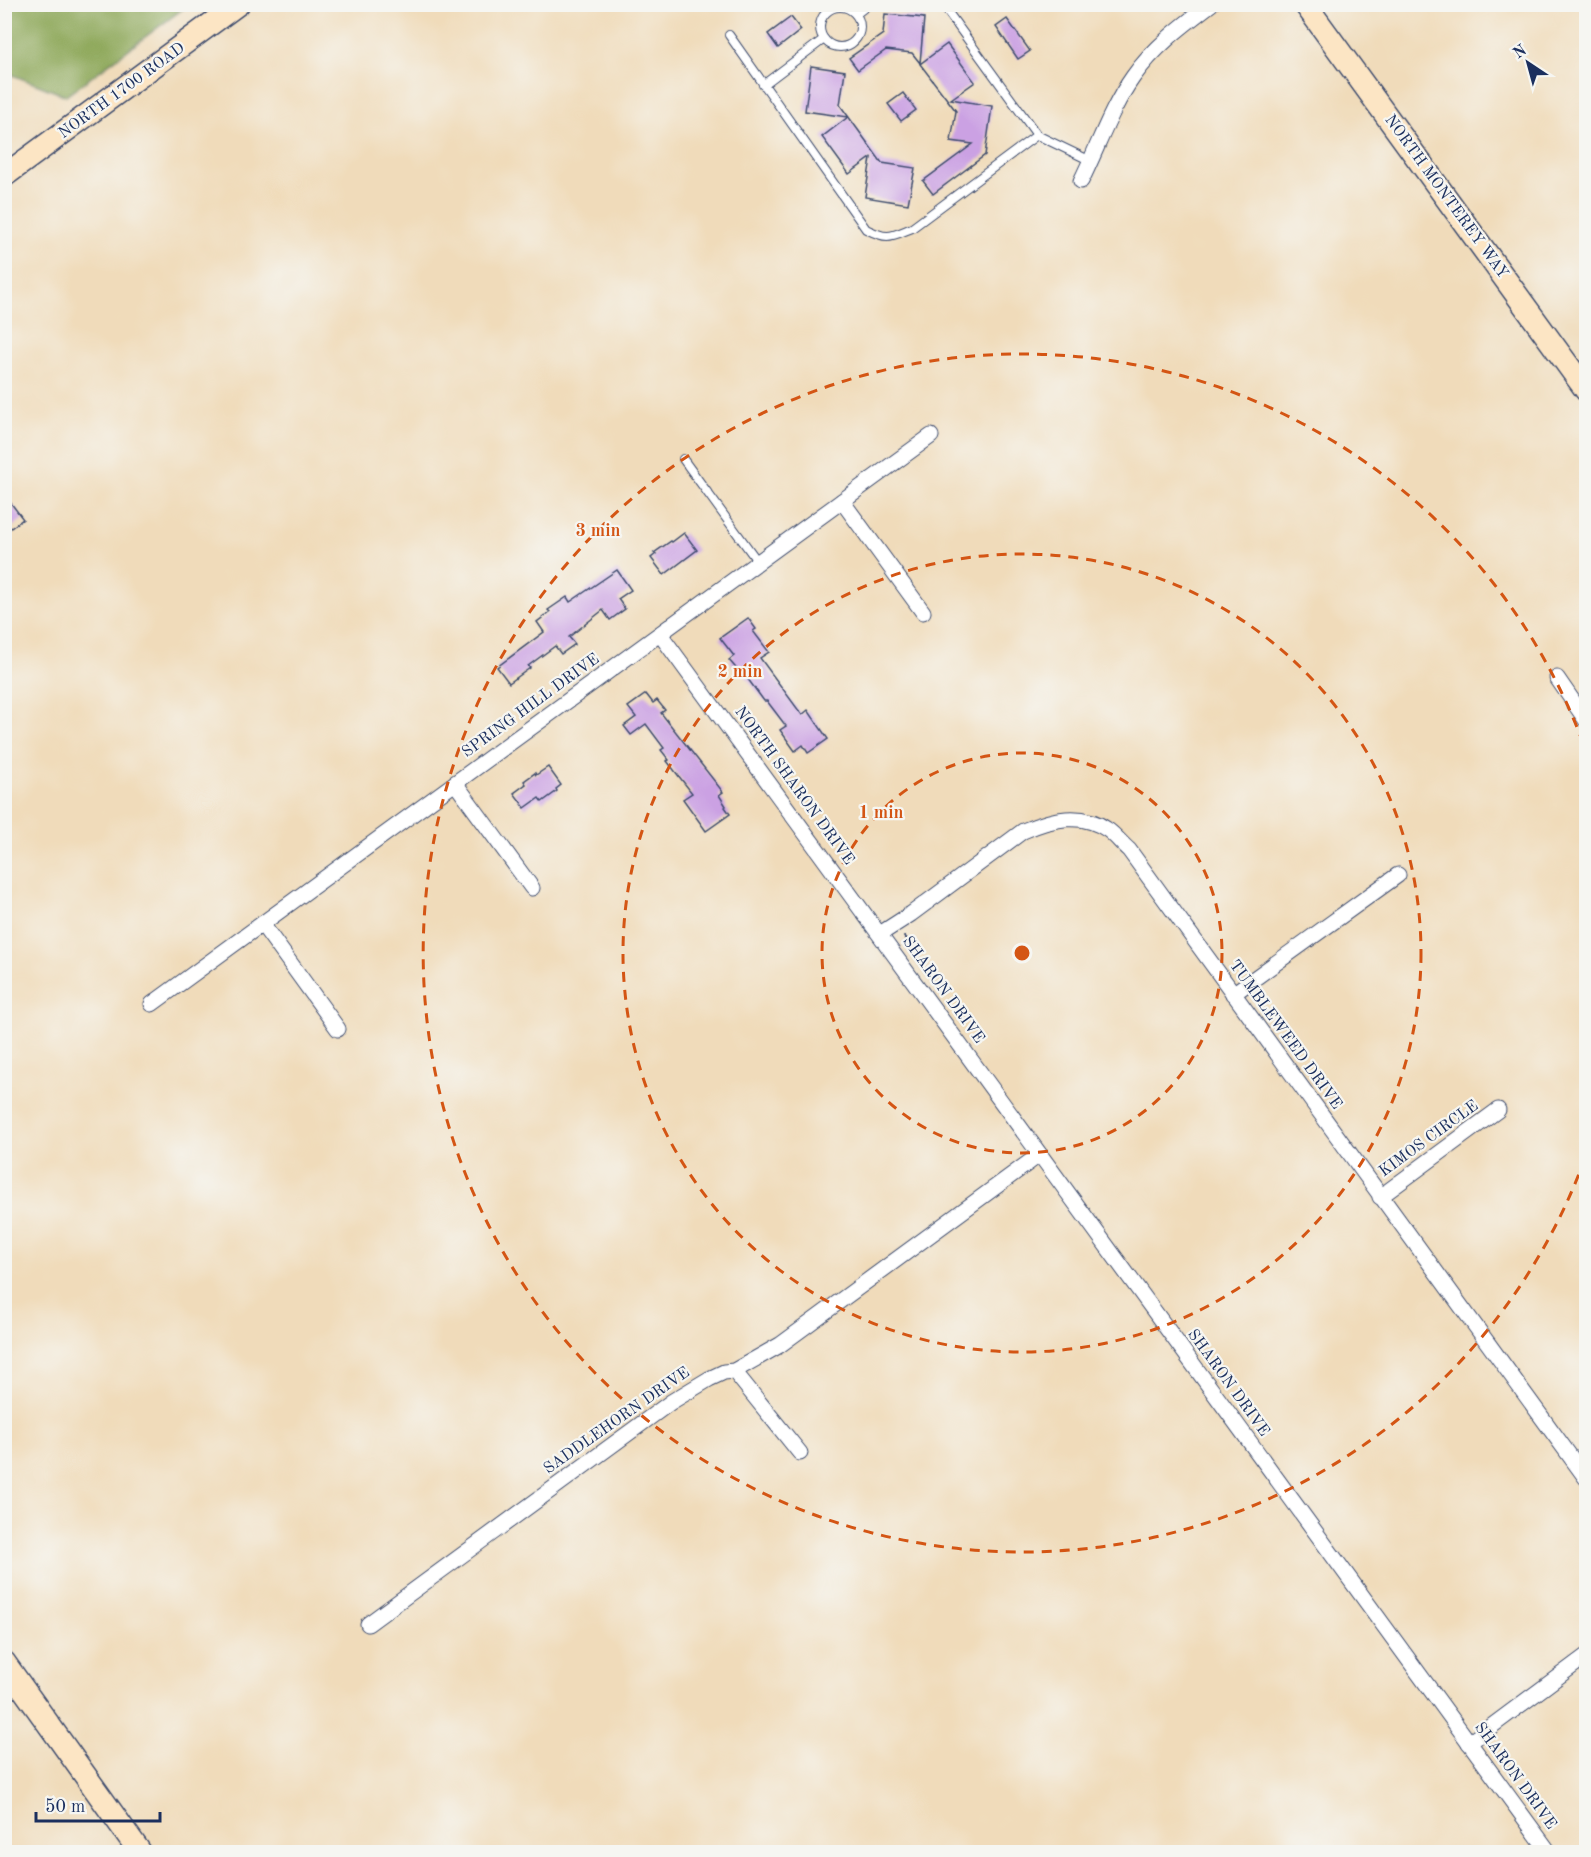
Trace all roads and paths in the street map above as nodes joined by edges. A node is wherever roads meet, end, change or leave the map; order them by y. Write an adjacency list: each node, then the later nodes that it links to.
1 (238, 4): 12 (street, NORTH 1700 ROAD)
2 (869, 4): 6 (lane)
3 (942, 4): 10 (lane)
4 (1211, 4): 11 (street)
5 (1305, 4): 14 (street, NORTH MONTEREY WAY)
6 (856, 14): 8 (lane); 8 (lane)
7 (729, 35): 9 (lane)
8 (824, 39): 9 (lane)
9 (763, 85): 10 (lane)
10 (1037, 135): 11 (lane)
11 (1091, 161): 13 (street)
12 (4, 176)
13 (1081, 181)
14 (1587, 390)
15 (931, 436): 17 (street, SPRING HILL DRIVE)
16 (683, 459): 18 (lane)
17 (842, 501): 18 (street, SPRING HILL DRIVE); 19 (street)
18 (758, 562): 20 (street, SPRING HILL DRIVE)
19 (923, 612)
20 (660, 634): 23 (street, SPRING HILL DRIVE); 27 (street, NORTH SHARON DRIVE)
21 (1557, 678): 22 (street)
22 (1587, 720)
23 (455, 783): 25 (street); 26 (street, SPRING HILL DRIVE)
24 (1398, 875): 28 (street)
25 (532, 888)
26 (262, 924): 29 (street, SPRING HILL DRIVE); 30 (street)
27 (880, 934): 28 (street, TUMBLEWEED DRIVE); 32 (street, SHARON DRIVE)
28 (1233, 994): 33 (street, TUMBLEWEED DRIVE)
29 (152, 1004)
30 (338, 1029)
31 (1498, 1110): 33 (street, KIMOS CIRCLE)
32 (1040, 1155): 34 (street, SADDLEHORN DRIVE); 40 (street, SHARON DRIVE)
33 (1380, 1197): 36 (street, TUMBLEWEED DRIVE)
34 (734, 1371): 35 (street); 37 (street, SADDLEHORN DRIVE)
35 (800, 1454)
36 (1587, 1478)
37 (368, 1624)
38 (1587, 1656): 40 (street)
39 (4, 1662): 41 (street)
40 (1469, 1743): 42 (street, SHARON DRIVE)
41 (140, 1852)
42 (1549, 1852)

